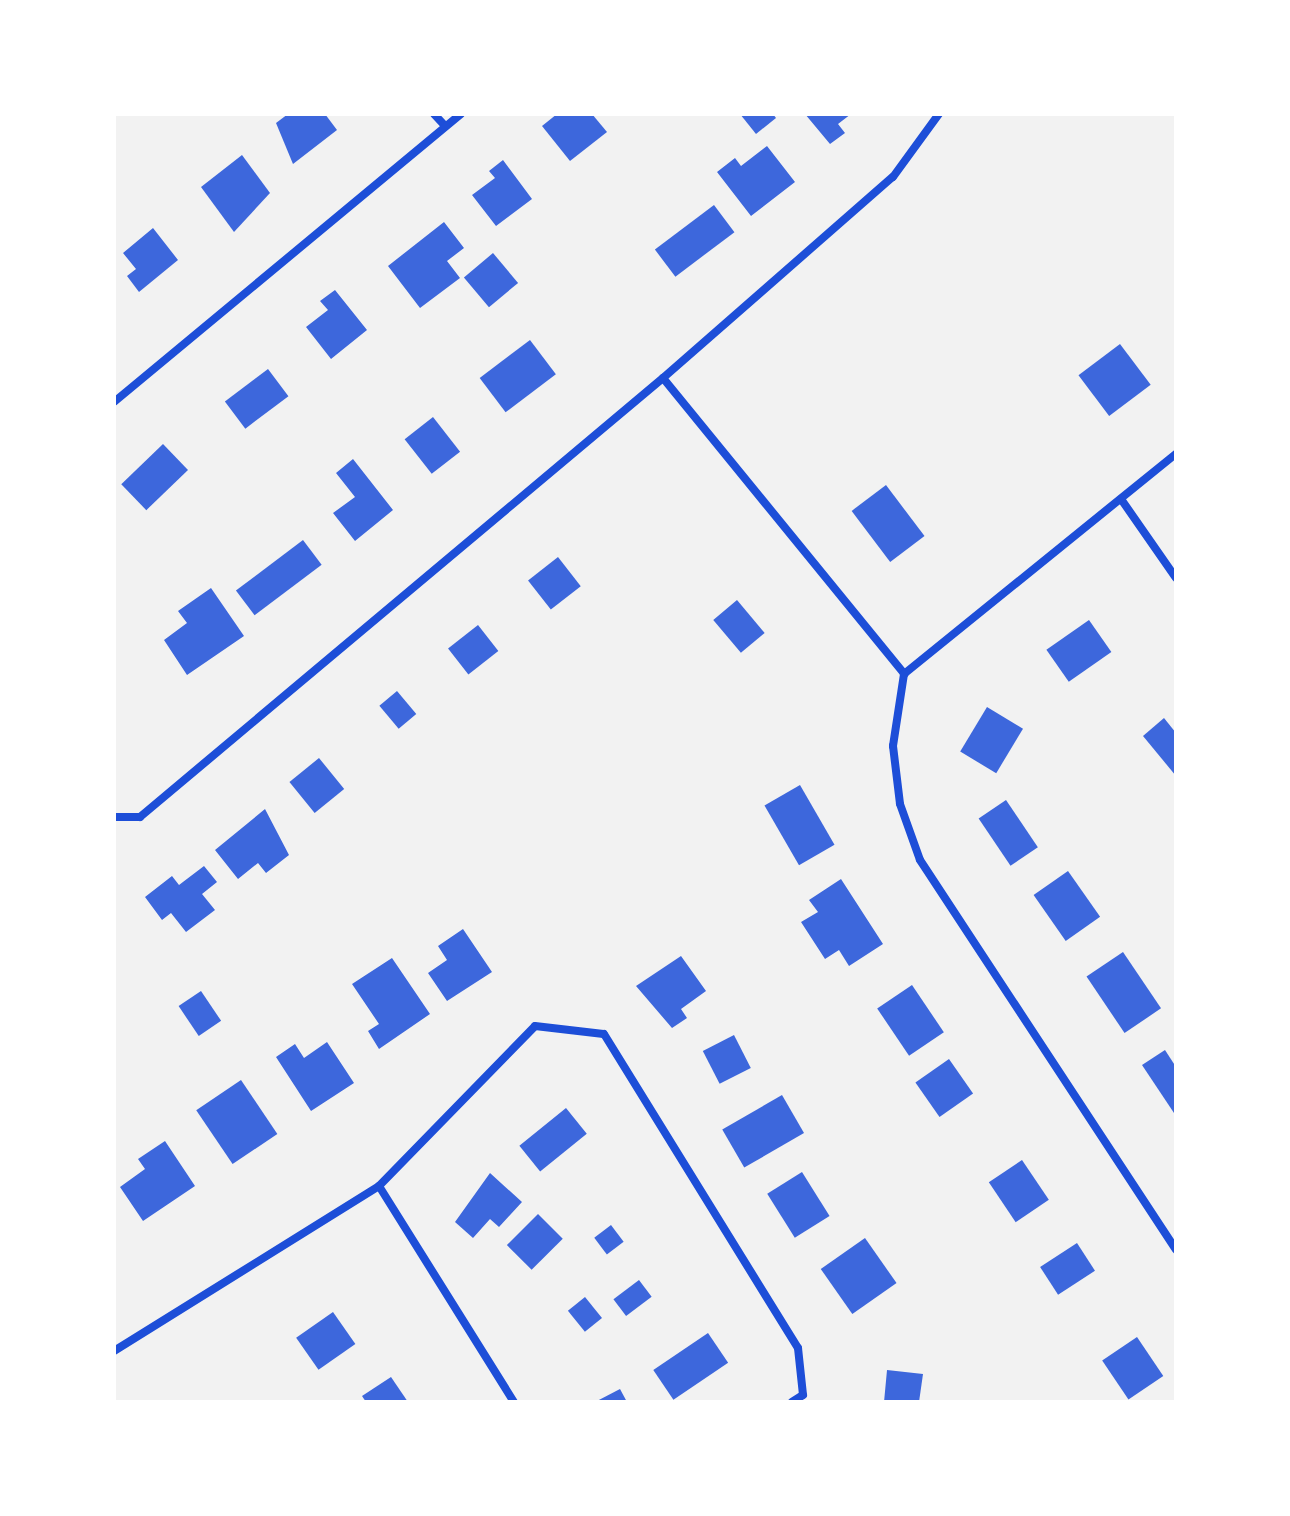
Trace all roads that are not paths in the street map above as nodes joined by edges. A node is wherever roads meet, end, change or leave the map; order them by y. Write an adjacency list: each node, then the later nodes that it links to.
1 (434, 114): 4 (street)
2 (461, 114): 4 (street)
3 (939, 114): 5 (street)
4 (445, 126): 6 (street)
5 (663, 378): 10 (street); 11 (street)
6 (114, 402)
7 (1176, 454): 8 (street)
8 (1121, 499): 9 (street); 10 (street)
9 (1176, 578)
10 (904, 674): 13 (street)
11 (114, 817)
12 (379, 1186): 14 (street); 15 (street); 16 (street)
13 (1176, 1249)
14 (114, 1351)
15 (514, 1402)
16 (792, 1402)

